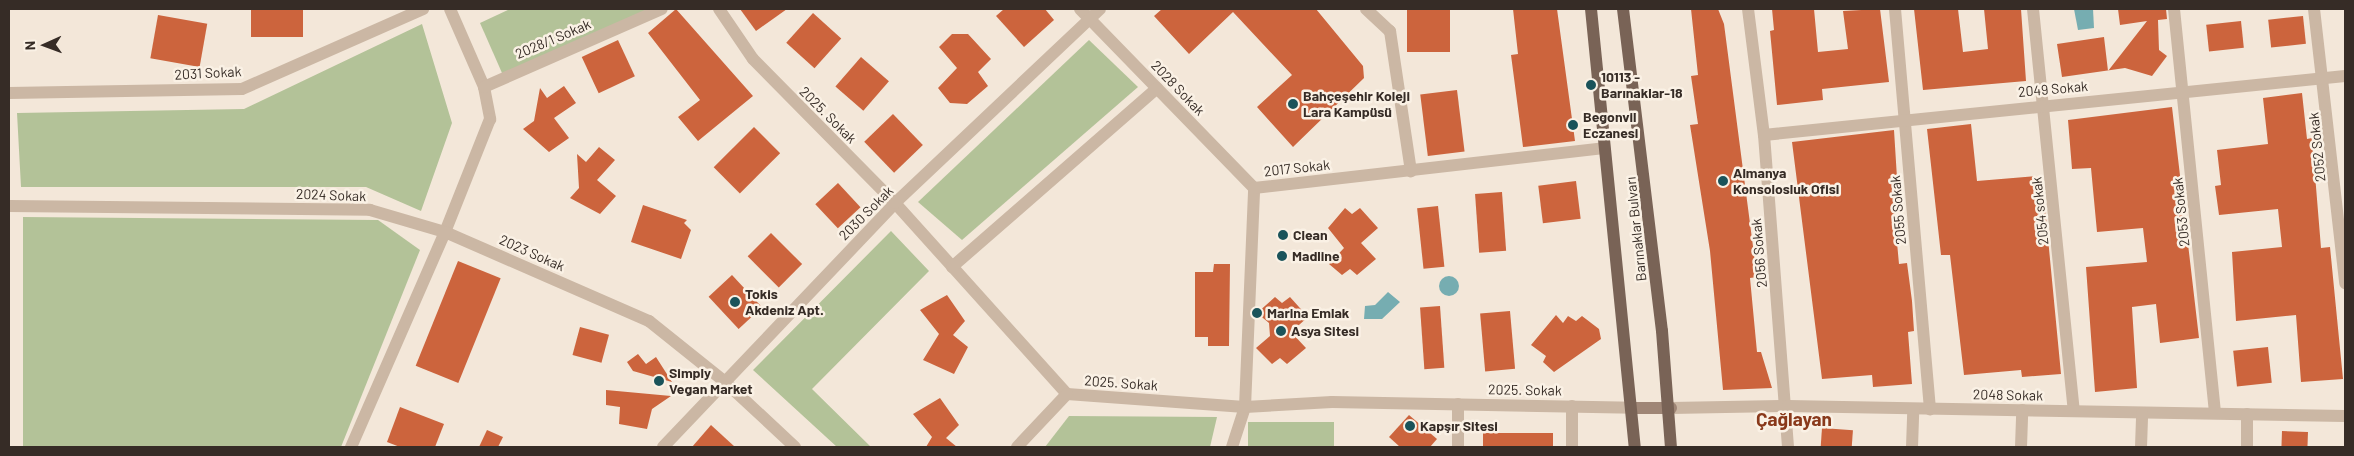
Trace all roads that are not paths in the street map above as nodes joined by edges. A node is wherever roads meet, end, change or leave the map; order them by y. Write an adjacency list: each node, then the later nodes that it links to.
1 (423, 9): 20 (street, 2031 Sokak)
2 (450, 9): 18 (street)
3 (662, 9): 18 (street, 2028/1 Sokak)
4 (719, 9): 28 (street, 2025. Sokak)
5 (1080, 9): 15 (street, 2028 Sokak)
6 (1100, 9): 15 (street, 2030 Sokak)
7 (1366, 9): 26 (street)
8 (1591, 9): 25 (main road, Barınaklar Bulvarı)
9 (1623, 9): 40 (main road, Barınaklar Bulvarı)
10 (1748, 9): 24 (street, 2056 Sokak)
11 (1895, 9): 23 (street, 2055 Sokak)
12 (2033, 9): 22 (street, 2054 sokak)
13 (2174, 9): 21 (street, 2053 Sokak)
14 (2314, 9): 17 (street, 2052 Sokak)
15 (1089, 19): 19 (street, 2028 Sokak); 28 (street, 2030 Sokak)
16 (2345, 76): 17 (street, 2049 Sokak)
17 (2325, 78): 21 (street, 2049 Sokak); 32 (street, 2052 Sokak)
18 (484, 87): 30 (street)
19 (1156, 88): 27 (street, 2028 Sokak); 31 (street)
20 (9, 93)
21 (2184, 93): 22 (street, 2049 Sokak); 46 (street, 2053 Sokak)
22 (2045, 104): 23 (street, 2049 Sokak); 44 (street, 2054 sokak)
23 (1905, 117): 24 (street, 2049 Sokak); 42 (street, 2055 Sokak)
24 (1764, 135): 37 (street, 2056 Sokak)
25 (1604, 148): 26 (street, 2017 Sokak); 39 (main road, Barınaklar Bulvarı)
26 (1411, 171): 27 (street, 2017 Sokak)
27 (1254, 188): 38 (street, 2017 Sokak)
28 (895, 204): 31 (street, 2025. Sokak); 33 (street, 2030 Sokak)
29 (9, 206): 30 (street, 2024 Sokak)
30 (445, 232): 33 (street, 2023 Sokak); 49 (street)
31 (952, 266): 34 (street, 2025. Sokak)
32 (2345, 282)
33 (724, 380): 50 (street, 2030 Sokak); 51 (street, 2023 Sokak)
34 (1067, 394): 38 (street, 2025. Sokak); 52 (street)
35 (1458, 404): 36 (street, 2025. Sokak); 38 (street, 2025. Sokak); 54 (street)
36 (1572, 406): 39 (street, 2025. Sokak); 55 (street)
37 (1788, 406): 40 (street, 2048 Sokak); 41 (street, 2048 Sokak); 58 (street, 2056 Sokak)
38 (1244, 407): 53 (street, 2017 Sokak)
39 (1633, 408): 40 (street); 56 (main road, Barınaklar Bulvarı)
40 (1671, 408): 57 (main road, Barınaklar Bulvarı)
41 (1913, 409): 42 (street, 2048 Sokak); 59 (street)
42 (1930, 409): 43 (street, 2048 Sokak)
43 (2022, 410): 44 (street, 2048 Sokak); 60 (street)
44 (2074, 412): 45 (street, 2048 Sokak)
45 (2142, 413): 46 (street, 2048 Sokak); 61 (street)
46 (2215, 413): 47 (street, 2048 Sokak)
47 (2248, 414): 48 (street, 2048 Sokak); 62 (street)
48 (2345, 416)
49 (351, 447)
50 (663, 447)
51 (795, 447)
52 (1017, 447)
53 (1232, 447)
54 (1458, 447)
55 (1572, 447)
56 (1634, 447)
57 (1671, 447)
58 (1788, 447)
59 (1912, 447)
60 (2022, 447)
61 (2142, 447)
62 (2247, 447)

